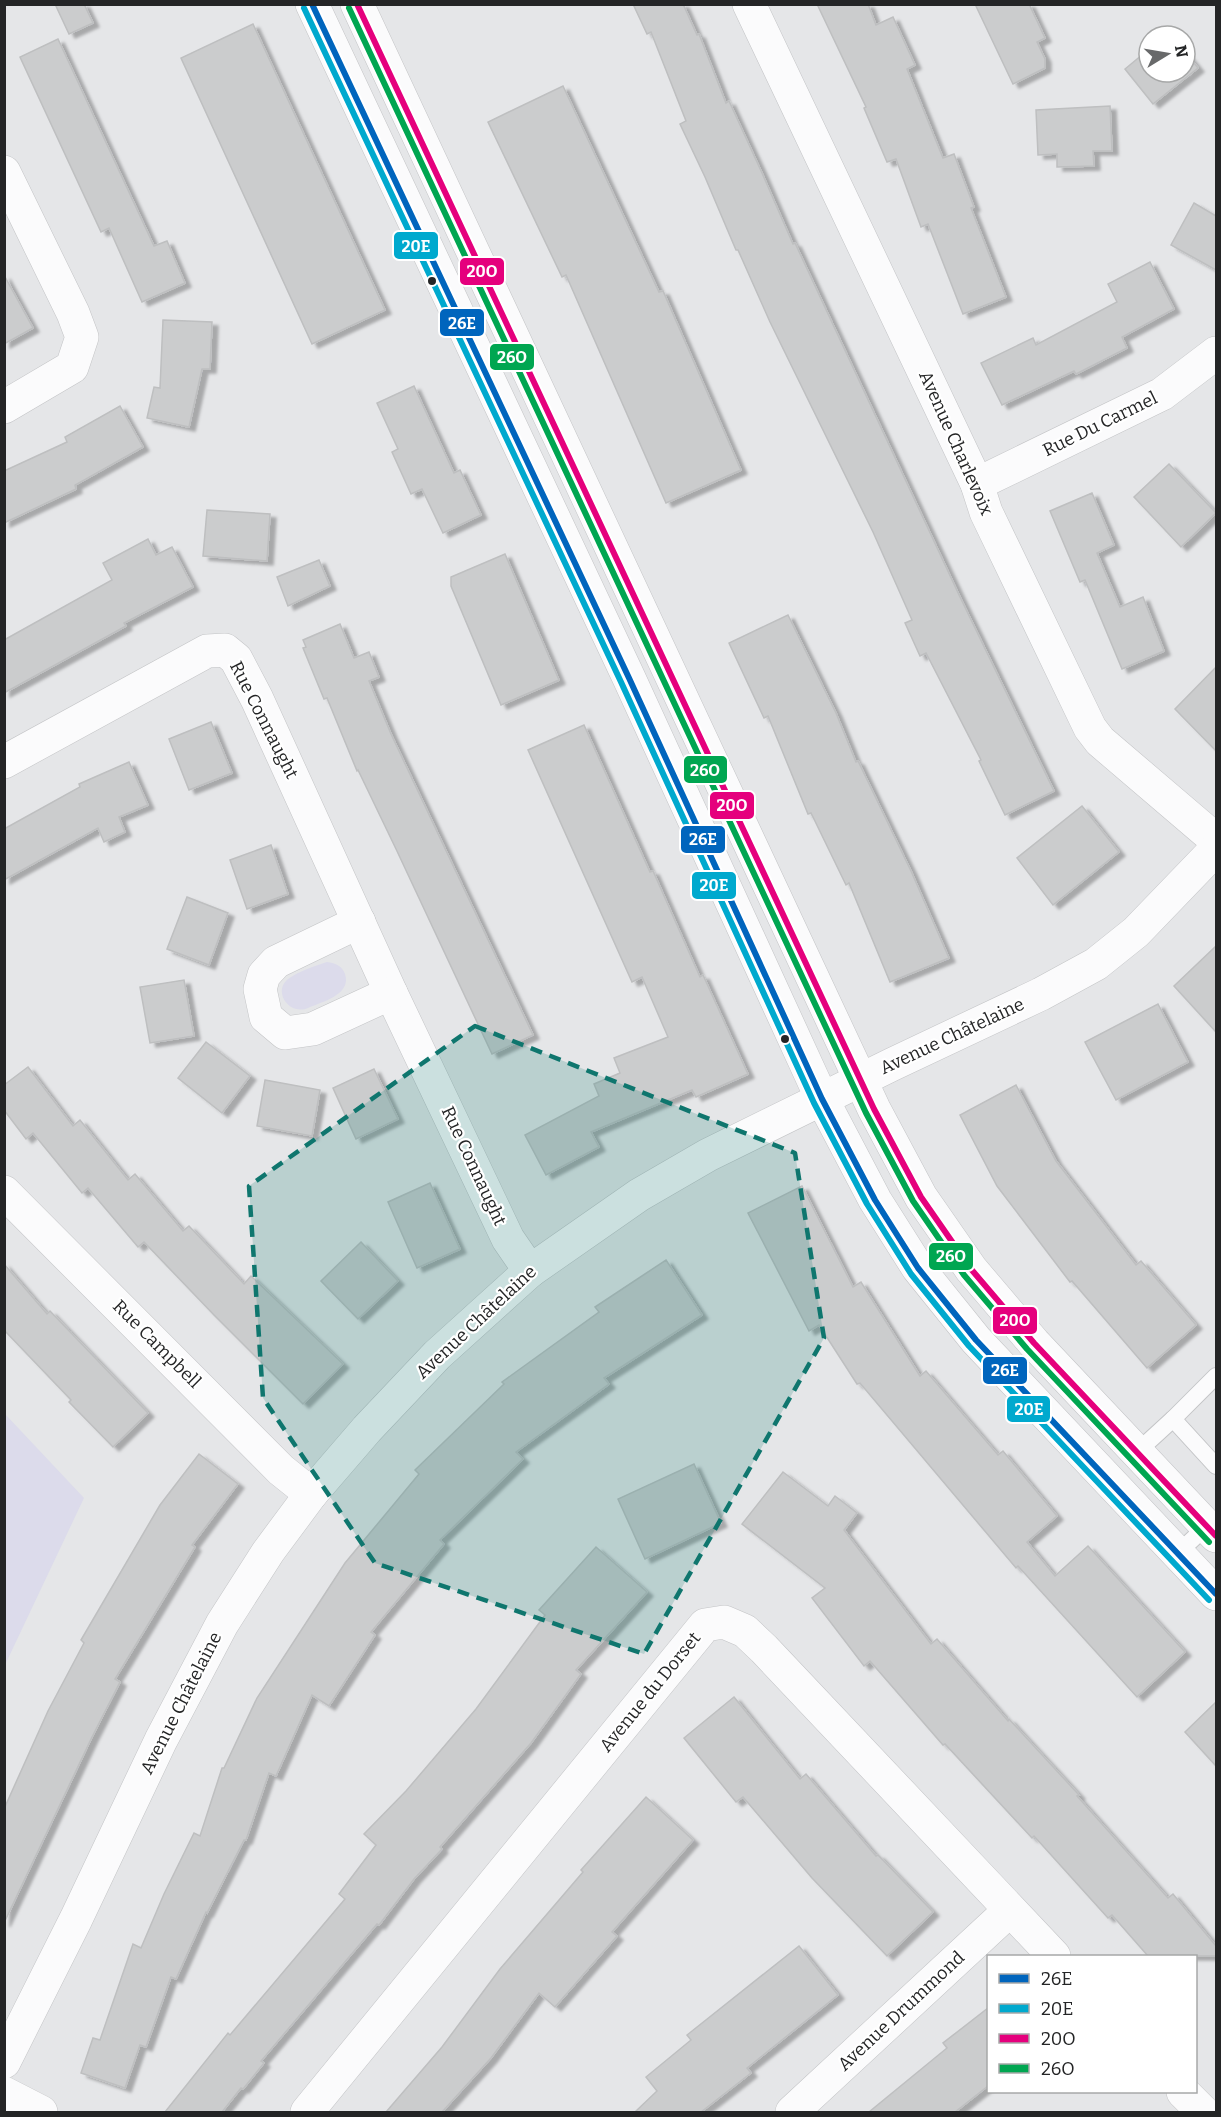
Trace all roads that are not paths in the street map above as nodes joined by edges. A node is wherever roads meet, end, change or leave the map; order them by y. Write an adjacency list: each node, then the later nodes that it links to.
1 (312, 4): 14 (street)
2 (357, 4): 13 (street)
3 (749, 4): 7 (street, Avenue Charlevoix)
4 (4, 172): 6 (street)
5 (1216, 353): 7 (street, Rue Du Carmel)
6 (4, 407)
7 (977, 484): 9 (street, Avenue Charlevoix)
8 (4, 762): 11 (street, Rue Connaught)
9 (1216, 840)
10 (1216, 849): 13 (street, Avenue Châtelaine)
11 (359, 922): 12 (street, Rue Connaught); 12 (street)
12 (391, 993): 16 (street, Rue Connaught)
13 (861, 1080): 14 (street, Avenue Châtelaine); 19 (street)
14 (822, 1099): 16 (street, Avenue Châtelaine); 23 (street)
15 (4, 1192): 21 (street, Rue Campbell)
16 (530, 1271): 21 (street, Avenue Châtelaine)
17 (1216, 1376): 18 (lane)
18 (1173, 1419): 19 (lane); 20 (lane)
19 (1137, 1452): 22 (street)
20 (1216, 1464)
21 (311, 1494): 27 (street, Avenue Châtelaine)
22 (1213, 1526): 23 (lane)
23 (1178, 1553): 24 (street)
24 (1216, 1594)
25 (1010, 1910): 26 (street, Avenue du Dorset); 31 (street, Avenue du Dorset); 32 (street, Avenue Drummond)
26 (1053, 1955)
27 (4, 2062)
28 (4, 2093): 30 (street)
29 (1185, 2093): 33 (street)
30 (41, 2112)
31 (308, 2112)
32 (792, 2112)
33 (1203, 2112)

